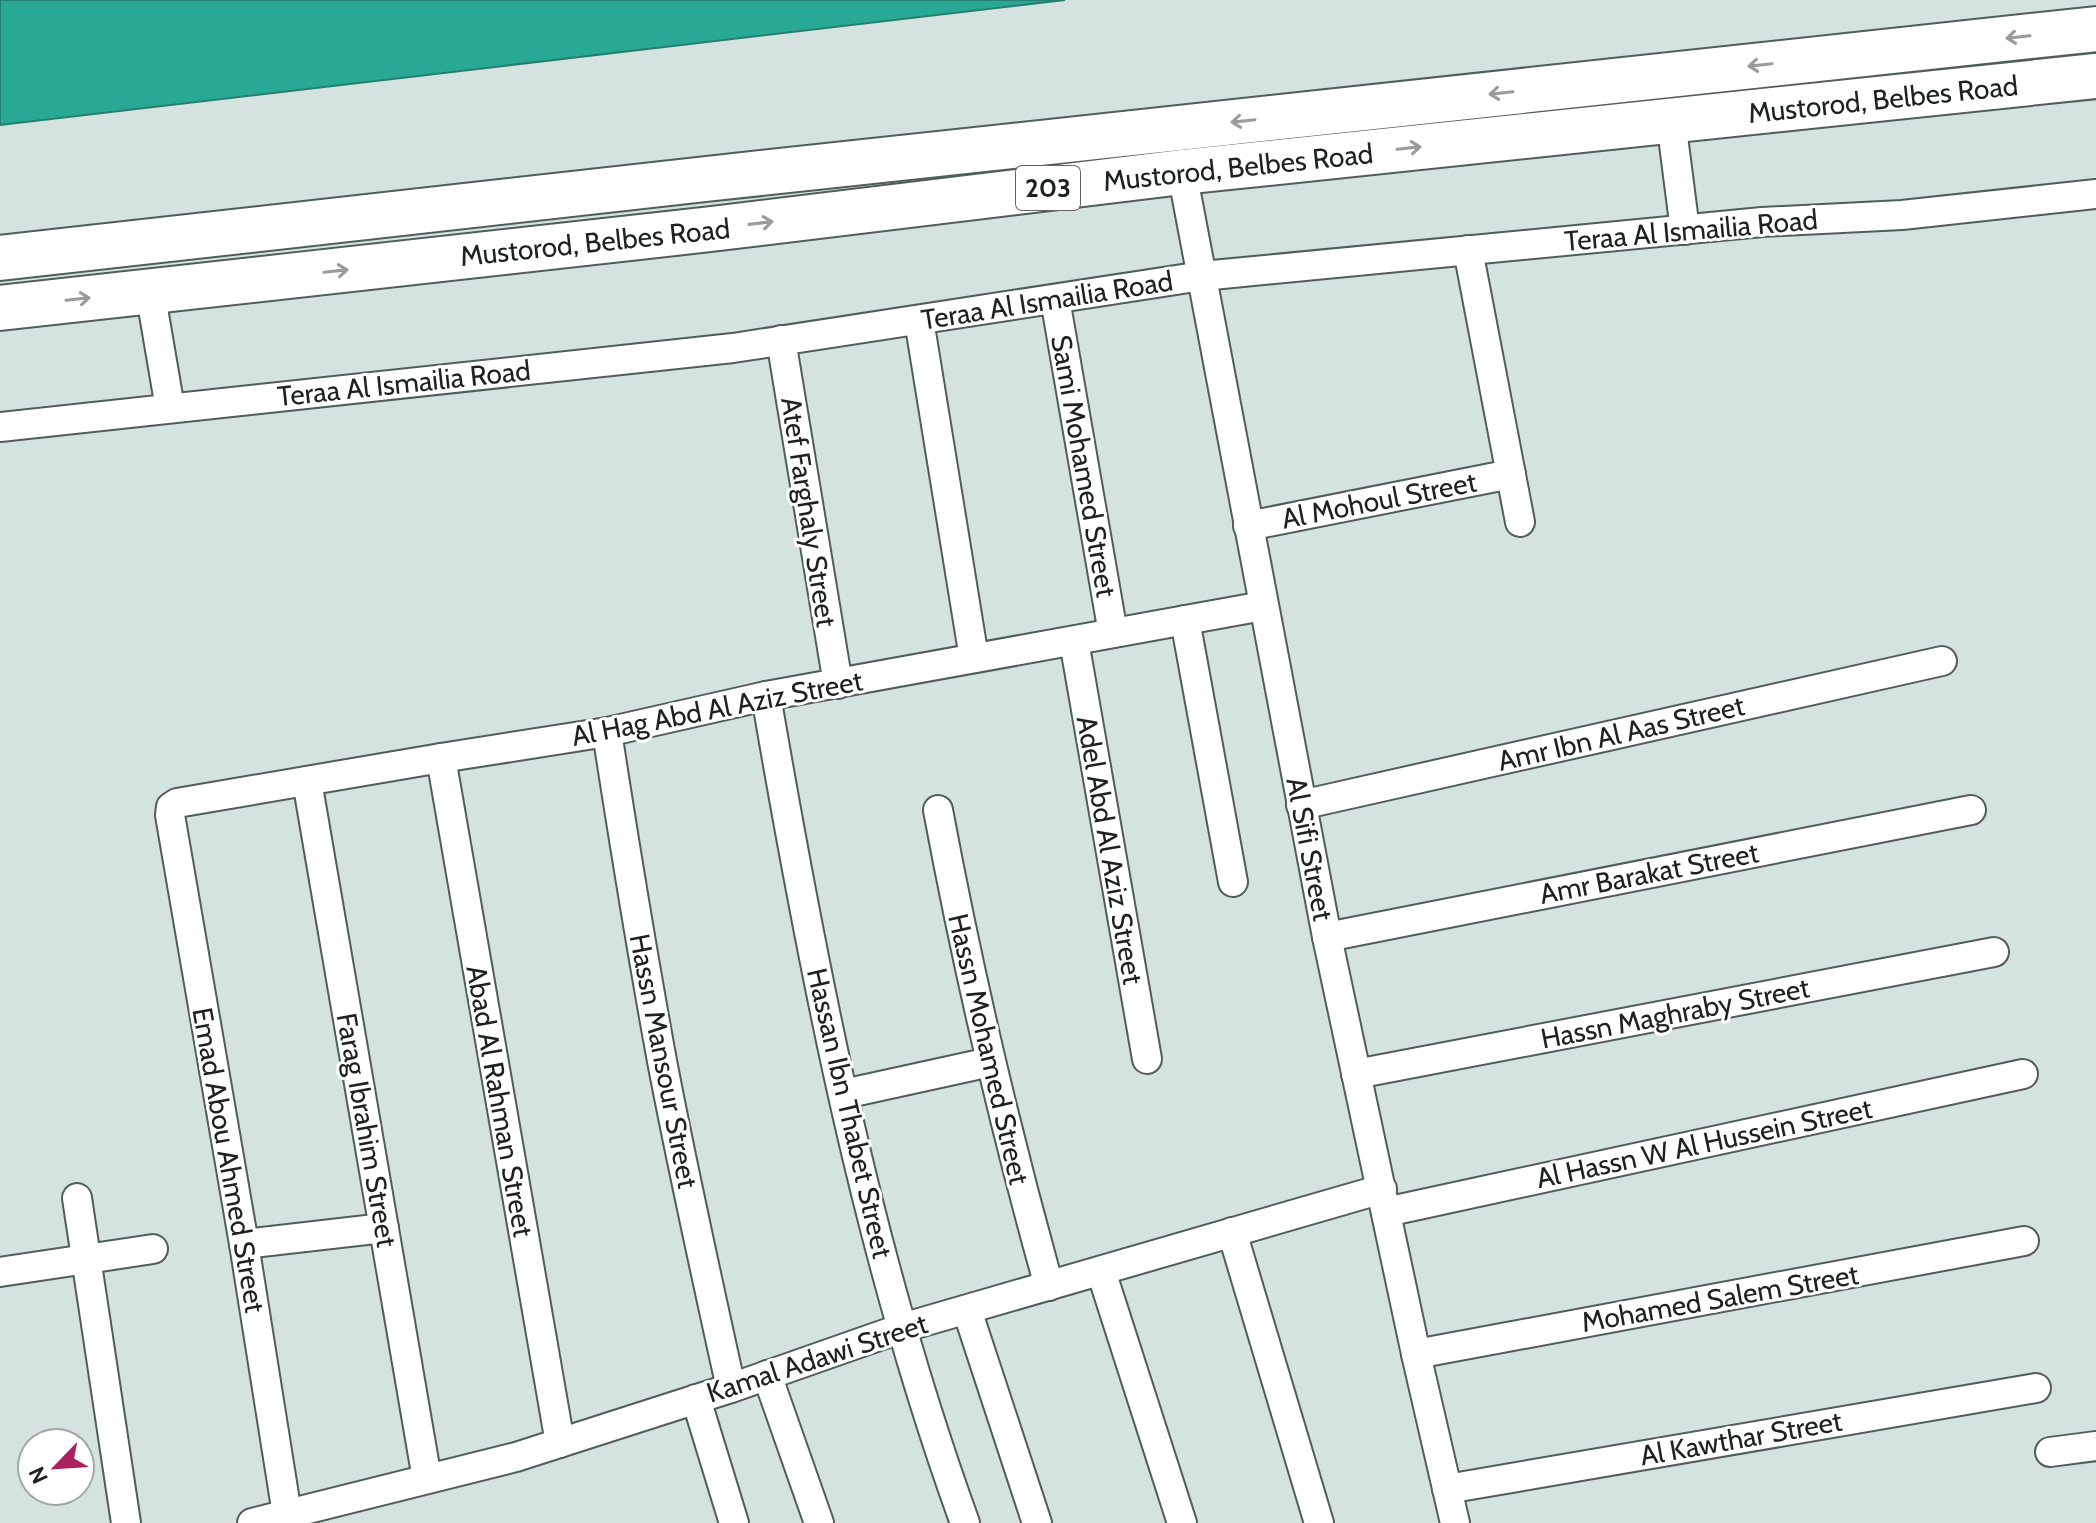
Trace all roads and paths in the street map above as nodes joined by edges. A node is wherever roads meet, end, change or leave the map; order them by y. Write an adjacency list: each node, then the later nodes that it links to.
1 (2096, 29): 8 (main road, Mustorod, Belbes Road / 203, one-way to 8)
2 (2096, 76): 3 (main road, Mustorod, Belbes Road / 203)
3 (1671, 121): 4 (main road, Mustorod, Belbes Road / 203, one-way to 3); 6 (street)
4 (1182, 172): 9 (street, Al Sifi Street); 10 (main road, Mustorod, Belbes Road / 203, one-way to 4)
5 (2096, 194): 6 (street, Teraa Al Ismailia Road)
6 (1685, 230): 7 (street, Teraa Al Ismailia Road)
7 (1468, 250): 9 (street, Teraa Al Ismailia Road); 17 (street)
8 (0, 258)
9 (1202, 276): 11 (street, Teraa Al Ismailia Road); 19 (street, Al Sifi Street)
10 (150, 291): 12 (main road, Mustorod, Belbes Road / 203, one-way to 10); 15 (street)
11 (1055, 299): 13 (street, Teraa Al Ismailia Road); 22 (street, Sami Mohamed Street)
12 (0, 308)
13 (919, 320): 14 (street, Teraa Al Ismailia Road); 24 (street)
14 (781, 340): 15 (street, Teraa Al Ismailia Road); 26 (street, Atef Farghaly Street)
15 (170, 408): 16 (street, Teraa Al Ismailia Road)
16 (0, 427)
17 (1511, 474): 18 (street); 19 (street, Al Mohoul Street)
18 (1520, 522)
19 (1248, 526): 20 (street, Al Sifi Street)
20 (1263, 606): 21 (street, Al Hag Abd Al Aziz Street); 31 (street, Al Sifi Street)
21 (1185, 620): 22 (street, Al Hag Abd Al Aziz Street); 35 (street)
22 (1113, 633): 23 (street, Al Hag Abd Al Aziz Street)
23 (1074, 641): 24 (street, Al Hag Abd Al Aziz Street); 38 (street, Adel Abd Al Aziz Street)
24 (974, 658): 26 (street, Al Hag Abd Al Aziz Street)
25 (1942, 661): 31 (street, Amr Ibn Al Aas Street)
26 (838, 684): 27 (street, Al Hag Abd Al Aziz Street)
27 (766, 696): 28 (street, Al Hag Abd Al Aziz Street); 42 (street, Hassan Ibn Thabet Street)
28 (607, 732): 29 (street, Al Hag Abd Al Aziz Street); 58 (street, Hassn Mansour Street)
29 (441, 758): 30 (street, Al Hag Abd Al Aziz Street); 61 (street, Abad Al Rahman Street)
30 (307, 781): 32 (street, Al Hag Abd Al Aziz Street); 45 (street, Farag Ibrahim Street)
31 (1301, 805): 36 (street, Al Sifi Street)
32 (171, 807): 48 (street, Emad Abou Ahmed Street)
33 (938, 810): 39 (street, Hassn Mohamed Street)
34 (1971, 810): 36 (street, Amr Barakat Street)
35 (1233, 882)
36 (1327, 937): 40 (street, Al Sifi Street)
37 (1994, 952): 40 (street, Hassn Maghraby Street)
38 (1147, 1059)
39 (990, 1062): 42 (street); 53 (street, Hassn Mohamed Street)
40 (1356, 1074): 44 (street, Al Sifi Street)
41 (2023, 1074): 44 (street, Al Hassn W Al Hussein Street)
42 (844, 1094): 55 (street, Hassan Ibn Thabet Street)
43 (77, 1198): 50 (street)
44 (1384, 1200): 46 (street, Kamal Adawi Street); 56 (street, Al Sifi Street)
45 (384, 1228): 48 (street); 64 (street, Farag Ibrahim Street)
46 (1232, 1232): 51 (street, Kamal Adawi Street); 74 (street)
47 (2024, 1241): 56 (street, Mohamed Salem Street)
48 (244, 1244): 66 (street, Emad Abou Ahmed Street)
49 (153, 1249): 50 (street)
50 (86, 1259): 52 (street); 67 (street)
51 (1101, 1271): 53 (street, Kamal Adawi Street); 73 (street)
52 (0, 1272)
53 (1049, 1286): 54 (street, Kamal Adawi Street)
54 (967, 1310): 55 (street, Kamal Adawi Street); 72 (street)
55 (902, 1328): 57 (street, Kamal Adawi Street); 71 (street, Hassan Ibn Thabet Street)
56 (1416, 1354): 65 (street, Al Sifi Street)
57 (767, 1375): 58 (street, Kamal Adawi Street); 70 (street)
58 (731, 1388): 60 (street, Kamal Adawi Street)
59 (2036, 1388): 65 (street, Al Kawthar Street)
60 (696, 1399): 61 (street, Kamal Adawi Street); 69 (street)
61 (560, 1443): 64 (street, Kamal Adawi Street)
62 (2096, 1446): 63 (street)
63 (2050, 1452)
64 (427, 1479): 66 (street, Kamal Adawi Street)
65 (1447, 1489): 75 (street, Al Sifi Street)
66 (287, 1514): 68 (street, Kamal Adawi Street)
67 (126, 1523)
68 (252, 1523)
69 (734, 1523)
70 (819, 1523)
71 (965, 1523)
72 (1037, 1523)
73 (1182, 1523)
74 (1319, 1523)
75 (1455, 1523)

